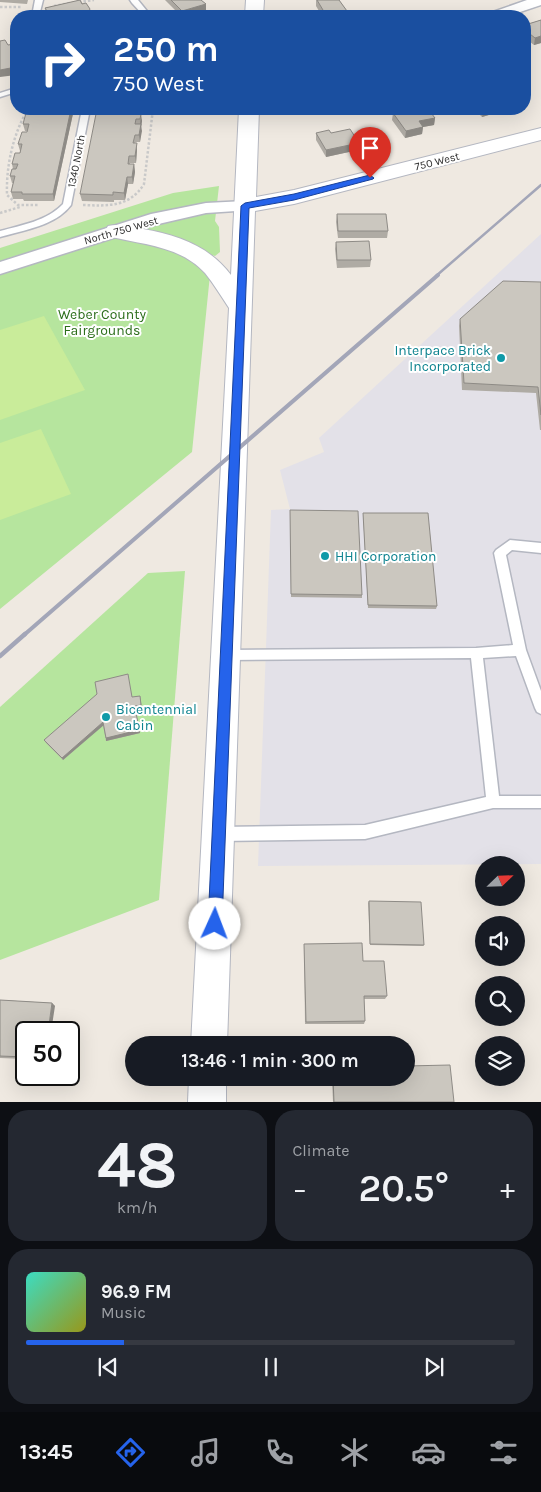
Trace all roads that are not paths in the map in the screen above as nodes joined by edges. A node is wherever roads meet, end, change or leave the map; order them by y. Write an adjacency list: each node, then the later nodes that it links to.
1 (134, 0): 3 (lane)
2 (541, 0): 4 (street)
3 (142, 10)
4 (512, 10)
5 (85, 115): 10 (lane, 1340 North)
6 (249, 115): 8 (main road)
7 (541, 134): 8 (main road, 750 West)
8 (245, 206): 9 (street, North 750 West); 12 (main road)
9 (116, 231): 11 (street, North 750 West); 12 (main road)
10 (0, 234)
11 (0, 268)
12 (240, 307): 16 (main road)
13 (541, 548): 14 (lane)
14 (520, 650): 15 (lane); 17 (lane)
15 (476, 653): 16 (lane); 18 (lane)
16 (226, 655): 20 (main road)
17 (541, 708)
18 (493, 802): 19 (lane); 20 (lane)
19 (541, 802)
20 (218, 834): 21 (main road)
21 (209, 1036)
22 (208, 1086): 23 (main road)
23 (207, 1102)

